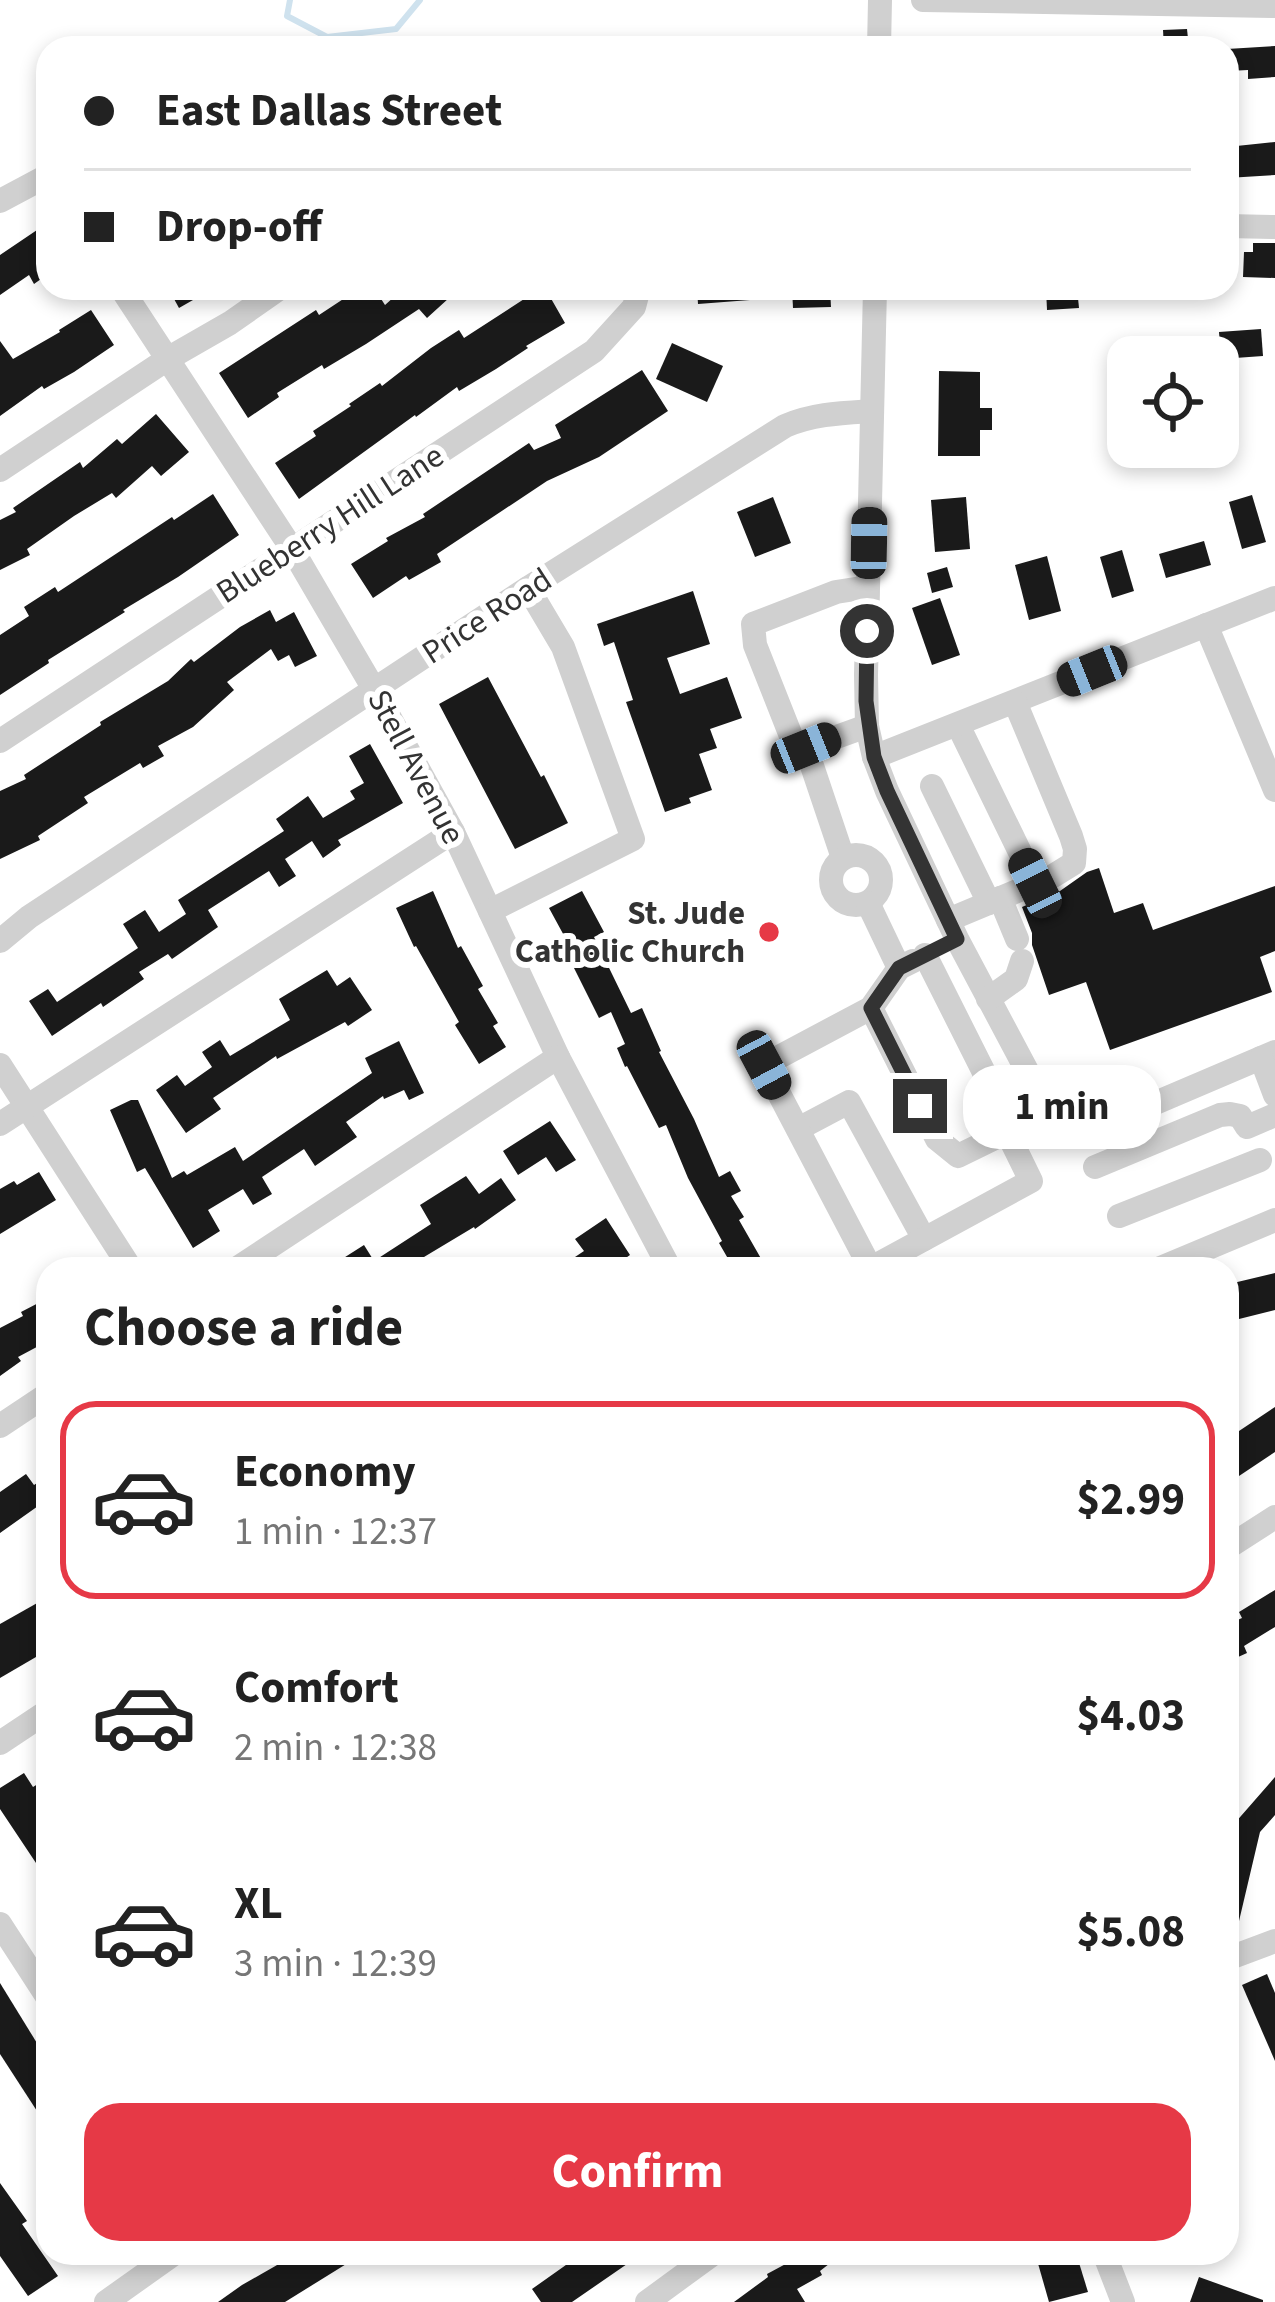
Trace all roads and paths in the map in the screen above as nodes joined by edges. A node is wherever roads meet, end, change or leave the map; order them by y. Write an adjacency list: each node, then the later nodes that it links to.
1 (880, 0): 5 (street)
2 (923, 0): 3 (street)
3 (1099, 2): 4 (street)
4 (1275, 6)
5 (879, 36)
6 (36, 185): 7 (street)
7 (0, 201)
8 (1239, 226): 9 (street)
9 (1275, 227)
10 (129, 300): 14 (street, Stell Avenue)
11 (263, 300): 14 (street)
12 (636, 300): 17 (street, Blueberry Hill Lane)
13 (874, 300): 15 (street)
14 (169, 358): 16 (street); 17 (street, Stell Avenue)
15 (872, 411): 18 (street); 19 (street, Price Road)
16 (0, 470)
17 (292, 549): 22 (street, Stell Avenue); 26 (street, Blueberry Hill Lane)
18 (868, 587): 25 (street); 27 (street)
19 (528, 588): 22 (street, Price Road); 36 (street)
20 (1275, 598): 21 (street)
21 (1206, 625): 23 (street); 30 (street)
22 (374, 691): 31 (street, Stell Avenue); 38 (street, Price Road)
23 (1016, 702): 24 (street); 33 (street)
24 (958, 725): 28 (street); 33 (street)
25 (868, 726): 27 (street); 28 (street)
26 (0, 741)
27 (806, 748): 32 (street)
28 (874, 757): 37 (street)
29 (932, 786): 34 (street)
30 (1275, 790)
31 (453, 832): 36 (street, Stell Avenue); 48 (street)
32 (843, 858): 35 (street); 35 (street)
33 (1035, 883): 34 (street)
34 (994, 901): 37 (street); 41 (street)
35 (868, 903): 40 (street)
36 (490, 911): 44 (street, Stell Avenue)
37 (952, 930): 39 (street); 41 (street)
38 (0, 941)
39 (925, 955): 40 (street); 51 (street)
40 (899, 968): 42 (street)
41 (988, 999): 47 (street)
42 (871, 1008): 51 (street); 53 (street)
43 (1268, 1055): 46 (street); 47 (street)
44 (558, 1057): 60 (street); 61 (street, Stell Avenue)
45 (0, 1065): 48 (street)
46 (1275, 1095)
47 (1042, 1101): 51 (street)
48 (26, 1108): 50 (street); 59 (street)
49 (1275, 1115): 52 (street)
50 (0, 1124)
51 (1008, 1126): 58 (street)
52 (1246, 1127): 54 (street); 55 (street)
53 (798, 1129): 58 (street); 62 (street)
54 (1267, 1163): 56 (street)
55 (1096, 1167)
56 (1119, 1216)
57 (1275, 1220): 64 (street)
58 (924, 1239): 63 (street)
59 (123, 1257)
60 (254, 1257)
61 (664, 1257)
62 (865, 1257)
63 (891, 1257)
64 (1187, 1257)
65 (36, 1402): 66 (street)
66 (0, 1426)
67 (1275, 1517): 68 (street)
68 (1239, 1540)
69 (36, 1719): 70 (street)
70 (0, 1743)
71 (0, 1924): 74 (street)
72 (1275, 1941): 73 (street)
73 (1239, 1954)
74 (36, 1980)
75 (158, 2265): 78 (street)
76 (697, 2265): 79 (street)
77 (1109, 2265): 80 (street)
78 (106, 2302)
79 (646, 2302)
80 (1123, 2302)

